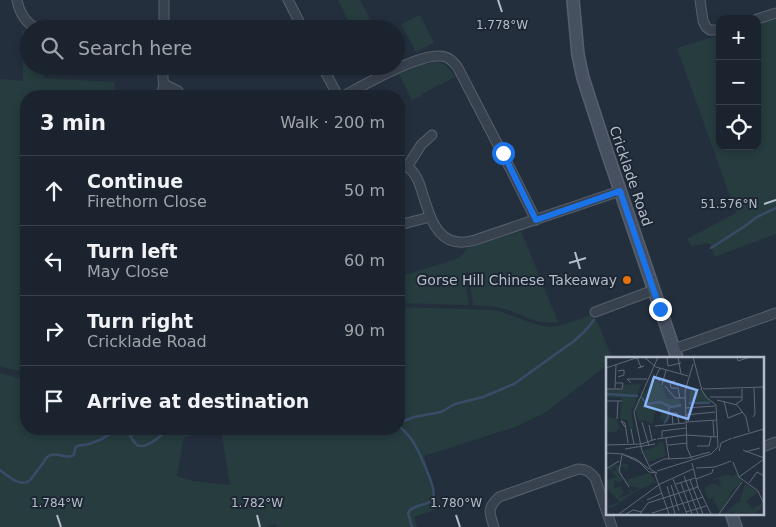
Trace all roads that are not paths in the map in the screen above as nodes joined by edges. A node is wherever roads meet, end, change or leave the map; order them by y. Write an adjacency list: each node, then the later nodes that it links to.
1 (17, 0): 9 (street)
2 (164, 0): 10 (street)
3 (288, 0): 11 (street)
4 (573, 0): 5 (street); 25 (street, Cricklade Road)
5 (579, 0)
6 (700, 0): 12 (street)
7 (776, 13): 8 (street)
8 (761, 18)
9 (25, 20)
10 (164, 20)
11 (298, 20)
12 (716, 31)
13 (405, 65): 27 (street)
14 (163, 75): 17 (street)
15 (327, 75): 20 (street)
16 (384, 75): 21 (street)
17 (164, 84): 18 (street); 19 (street)
18 (162, 90)
19 (176, 90)
20 (335, 90)
21 (354, 90)
22 (418, 134): 23 (street)
23 (405, 163)
24 (405, 166): 26 (street)
25 (620, 191): 27 (street); 29 (street, Cricklade Road)
26 (430, 217): 27 (street); 28 (street)
27 (536, 220)
28 (405, 223)
29 (654, 290): 30 (street); 32 (street, Cricklade Road)
30 (594, 312)
31 (776, 313): 32 (street)
32 (676, 354)
33 (776, 442): 34 (street)
34 (764, 446)
35 (606, 511): 38 (street)
36 (607, 514): 39 (street)
37 (731, 514): 40 (street)
38 (494, 527)
39 (612, 527)
40 (736, 527)

